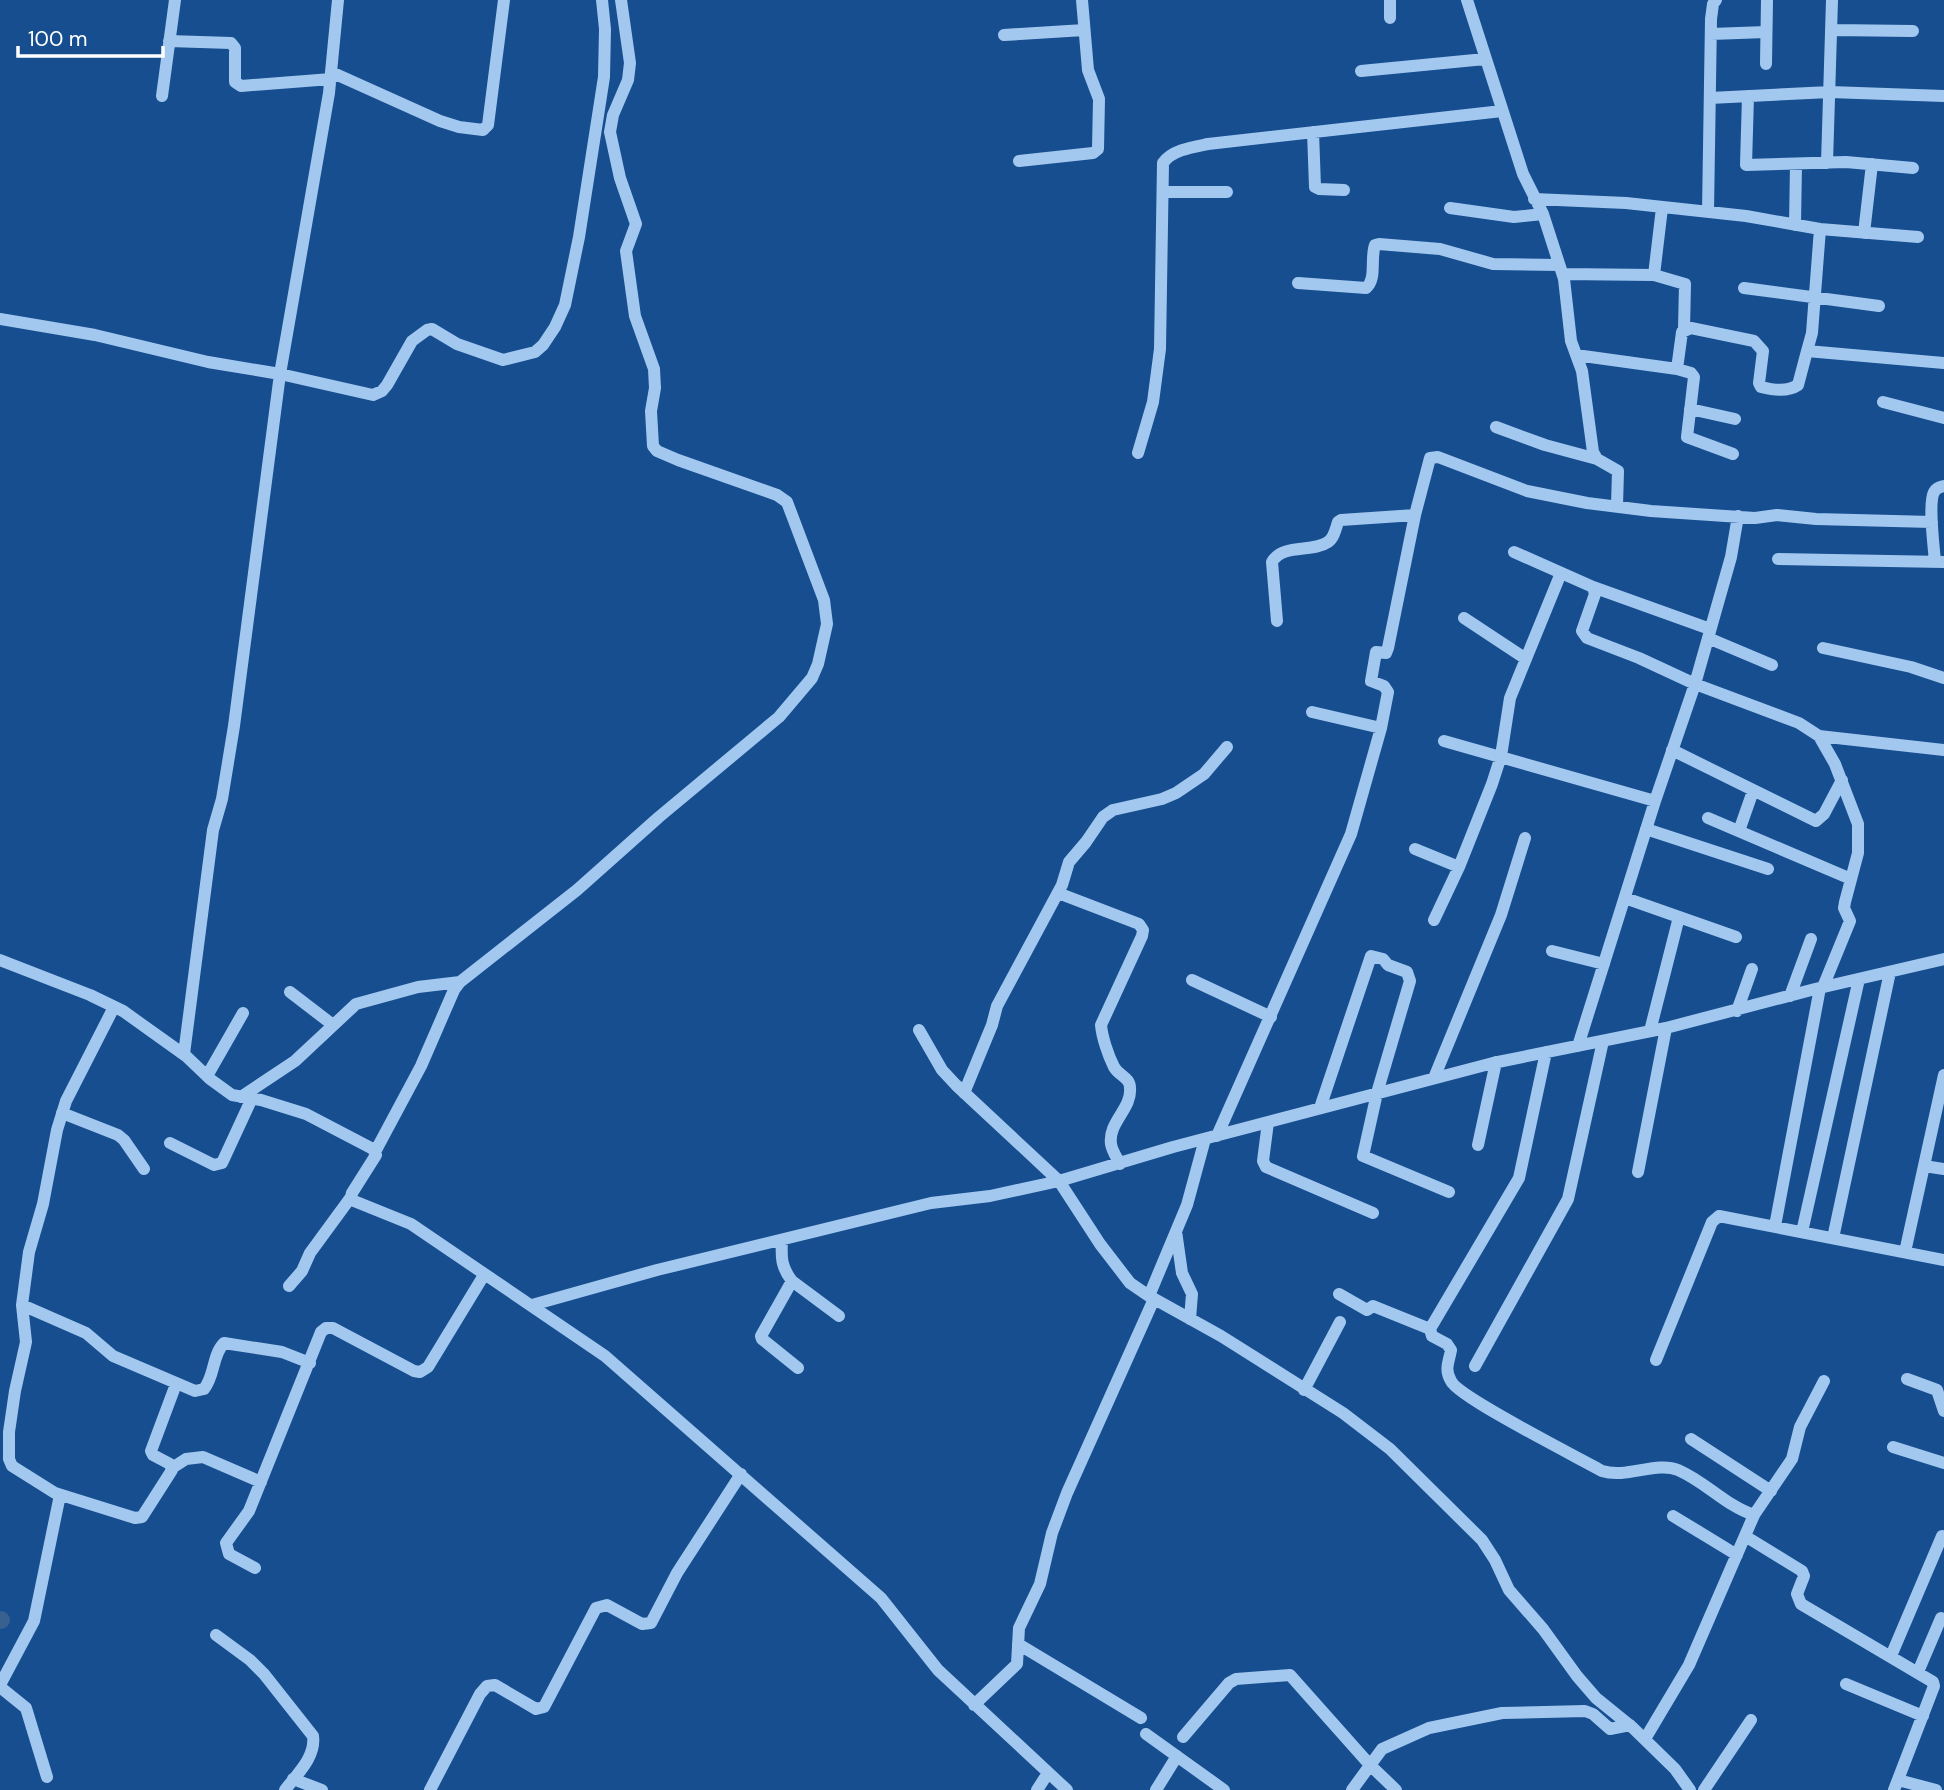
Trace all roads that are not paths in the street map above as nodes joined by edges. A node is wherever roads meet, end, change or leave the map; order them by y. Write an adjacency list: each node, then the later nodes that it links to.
1 (175, 0): 19 (street)
2 (338, 0): 23 (street)
3 (504, 0): 23 (street)
4 (602, 0): 60 (street)
5 (621, 0): 120 (street)
6 (1082, 0): 13 (street)
7 (1390, 0): 12 (street)
8 (1467, 0): 20 (street)
9 (1716, 0): 17 (street)
10 (1767, 0): 16 (street)
11 (1832, 0): 14 (street)
12 (1391, 18)
13 (1084, 30): 18 (street); 31 (street)
14 (1832, 30): 15 (street); 24 (street)
15 (1913, 31)
16 (1766, 32): 17 (street); 21 (street)
17 (1711, 34): 28 (street)
18 (1004, 36)
19 (169, 41): 23 (street); 25 (street)
20 (1485, 59): 22 (street); 29 (street)
21 (1766, 64)
22 (1361, 71)
23 (331, 76): 60 (street)
24 (1830, 92): 26 (street); 27 (street); 32 (street)
25 (162, 96)
26 (1748, 96): 28 (street); 33 (street)
27 (1944, 96)
28 (1710, 98): 42 (street)
29 (1502, 111): 30 (street); 39 (street)
30 (1313, 132): 36 (street); 38 (street)
31 (1019, 161)
32 (1827, 163): 33 (street); 34 (street)
33 (1796, 164): 44 (street)
34 (1872, 164): 35 (street); 46 (street)
35 (1913, 168)
36 (1344, 190)
37 (1227, 191): 38 (street)
38 (1163, 192): 66 (street)
39 (1534, 199): 41 (street); 43 (street)
40 (1450, 208): 43 (street)
41 (1662, 208): 42 (street); 49 (street)
42 (1708, 212): 44 (street)
43 (1543, 214): 48 (street)
44 (1795, 225): 45 (street)
45 (1820, 229): 46 (street); 52 (street)
46 (1864, 233): 47 (street)
47 (1918, 237)
48 (1561, 269): 49 (street); 50 (street); 57 (street)
49 (1654, 275): 55 (street)
50 (1298, 283)
51 (1744, 288): 52 (street)
52 (1815, 297): 53 (street); 56 (street)
53 (1880, 306)
54 (0, 319): 60 (street)
55 (1684, 329): 56 (street); 59 (street)
56 (1807, 351): 58 (street)
57 (1576, 355): 59 (street); 68 (street)
58 (1944, 363)
59 (1677, 369): 62 (street)
60 (280, 374): 135 (street)
61 (1883, 402): 63 (street)
62 (1690, 409): 64 (street); 67 (street)
63 (1944, 418)
64 (1735, 419)
65 (1496, 428): 68 (street)
66 (1138, 453)
67 (1733, 454)
68 (1597, 459): 70 (street)
69 (1944, 486): 73 (street)
70 (1617, 506): 71 (street); 72 (street)
71 (1415, 515): 80 (street); 88 (street)
72 (1738, 516): 73 (street); 81 (street)
73 (1933, 523): 76 (street)
74 (1514, 552): 77 (street)
75 (1778, 559): 76 (street)
76 (1940, 562)
77 (1561, 573): 78 (street); 83 (street)
78 (1593, 587): 81 (street); 86 (street)
79 (1464, 618): 83 (street)
80 (1277, 621)
81 (1709, 634): 84 (street); 86 (street)
82 (1824, 648): 85 (street)
83 (1526, 659): 94 (street)
84 (1772, 666)
85 (1944, 678)
86 (1695, 684): 89 (street); 92 (street)
87 (1312, 712): 88 (street)
88 (1381, 728): 127 (street)
89 (1819, 736): 93 (street); 95 (street)
90 (1444, 741): 94 (street)
91 (1227, 747): 106 (street)
92 (1672, 750): 96 (street); 97 (street)
93 (1944, 750)
94 (1502, 756): 97 (street); 103 (street)
95 (1842, 780): 96 (street); 105 (street)
96 (1753, 790): 100 (street)
97 (1655, 802): 99 (street)
98 (1708, 818): 100 (street)
99 (1646, 829): 104 (street); 107 (street)
100 (1739, 831): 105 (street)
101 (1525, 838): 139 (street)
102 (1415, 849): 103 (street)
103 (1459, 867): 109 (street)
104 (1768, 869)
105 (1851, 879): 121 (street)
106 (1058, 892): 140 (street); 150 (street)
107 (1625, 898): 108 (street); 115 (street)
108 (1679, 917): 110 (street); 131 (street)
109 (1434, 920)
110 (1736, 937)
111 (1811, 939): 123 (street)
112 (1552, 951): 115 (street)
113 (1944, 959): 117 (street)
114 (0, 960): 124 (street)
115 (1604, 964): 133 (street)
116 (1752, 969): 125 (street)
117 (1890, 972): 118 (street); 162 (street)
118 (1859, 979): 121 (street); 161 (street)
119 (1192, 980): 127 (street)
120 (460, 982): 128 (street); 149 (street)
121 (1821, 987): 123 (street); 159 (street)
122 (290, 992): 128 (street)
123 (1790, 996): 125 (street)
124 (114, 1007): 135 (street); 144 (street)
125 (1737, 1011): 129 (street)
126 (243, 1013): 138 (street)
127 (1271, 1017): 146 (street)
128 (333, 1025): 142 (street)
129 (1666, 1028): 131 (street); 154 (street)
130 (919, 1030): 140 (street)
131 (1650, 1031): 132 (street)
132 (1603, 1041): 133 (street); 179 (street)
133 (1578, 1046): 134 (street)
134 (1546, 1052): 136 (street); 176 (street)
135 (184, 1055): 138 (street)
136 (1496, 1062): 139 (street); 148 (street)
137 (1944, 1075): 151 (street)
138 (207, 1076): 142 (street)
139 (1434, 1078): 141 (street)
140 (964, 1093): 155 (street)
141 (1377, 1093): 143 (street); 143 (street); 156 (street)
142 (246, 1098): 147 (street); 149 (street)
143 (1320, 1108): 145 (street)
144 (62, 1113): 152 (street); 171 (street)
145 (1268, 1122): 146 (street); 158 (street)
146 (1211, 1137): 150 (street); 160 (street)
147 (170, 1143)
148 (1478, 1145)
149 (375, 1152): 157 (street)
150 (1120, 1164): 155 (street)
151 (1924, 1166): 153 (street); 164 (street)
152 (144, 1169)
153 (1944, 1169)
154 (1638, 1172)
155 (1059, 1181): 163 (street); 170 (street)
156 (1449, 1192)
157 (351, 1197): 166 (street); 168 (street)
158 (1373, 1213)
159 (1775, 1226): 161 (street); 177 (street)
160 (1176, 1231): 170 (street); 174 (street)
161 (1802, 1232): 162 (street)
162 (1833, 1238): 164 (street)
163 (782, 1240): 167 (street); 172 (street)
164 (1905, 1252): 165 (street)
165 (1944, 1260)
166 (484, 1275): 172 (street); 178 (street)
167 (792, 1281): 173 (street); 180 (street)
168 (289, 1286)
169 (1339, 1294): 176 (street)
170 (1152, 1297): 174 (street); 202 (street)
171 (22, 1305): 183 (street); 193 (street)
172 (532, 1305): 190 (street)
173 (839, 1316)
174 (1190, 1319): 184 (street)
175 (1340, 1322): 184 (street)
176 (1430, 1329): 194 (street)
177 (1657, 1360)
178 (310, 1363): 183 (street); 191 (street)
179 (1475, 1366)
180 (798, 1368)
181 (1907, 1379): 185 (street)
182 (1824, 1381): 192 (street)
183 (177, 1384): 189 (street)
184 (1304, 1390): 211 (street)
185 (1944, 1411)
186 (1691, 1439): 192 (street)
187 (1893, 1447): 188 (street)
188 (1944, 1464)
189 (172, 1468): 191 (street); 193 (street)
190 (741, 1474): 207 (street); 223 (street)
191 (261, 1482): 199 (street)
192 (1771, 1491): 194 (street)
193 (60, 1495): 206 (street)
194 (1754, 1515): 196 (street)
195 (1672, 1516): 198 (street)
196 (1745, 1536): 198 (street); 203 (street)
197 (1942, 1536): 203 (street)
198 (1737, 1555): 214 (street)
199 (254, 1568)
200 (1941, 1618): 204 (street)
201 (216, 1635): 219 (street)
202 (1018, 1644): 207 (street); 209 (street)
203 (1891, 1656): 204 (street)
204 (1918, 1672): 208 (street)
205 (1846, 1684): 208 (street)
206 (0, 1686): 218 (street)
207 (974, 1705): 217 (street)
208 (1923, 1716): 220 (street)
209 (1142, 1718)
210 (1751, 1720): 231 (street)
211 (1630, 1725): 214 (street); 216 (street)
212 (1146, 1734): 215 (street)
213 (1183, 1737): 216 (street)
214 (1645, 1739): 230 (street)
215 (1177, 1756): 226 (street); 227 (street)
216 (1370, 1765): 228 (street); 229 (street)
217 (1048, 1773): 224 (street); 225 (street)
218 (47, 1777)
219 (293, 1779): 221 (street); 222 (street)
220 (1896, 1785): 232 (street)
221 (285, 1790)
222 (322, 1790)
223 (430, 1790)
224 (1037, 1790)
225 (1067, 1790)
226 (1156, 1790)
227 (1224, 1790)
228 (1352, 1790)
229 (1396, 1790)
230 (1690, 1790)
231 (1704, 1790)
232 (1936, 1790)

